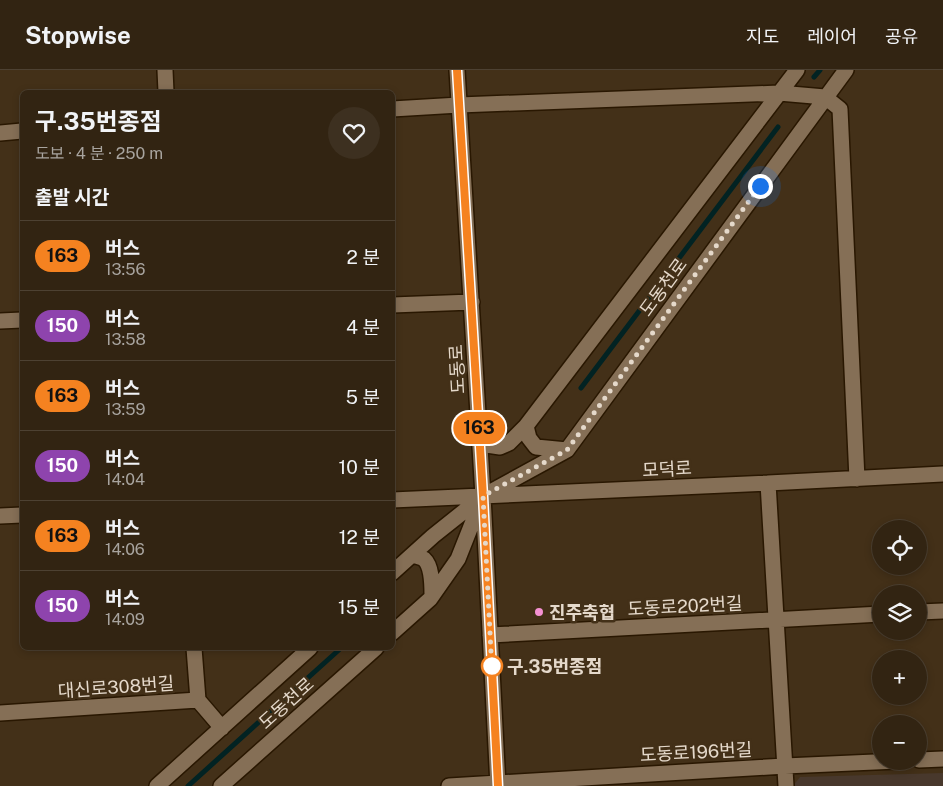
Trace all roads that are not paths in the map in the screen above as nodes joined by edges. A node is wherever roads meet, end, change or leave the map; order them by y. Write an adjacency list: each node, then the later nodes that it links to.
1 (165, 70): 5 (street)
2 (457, 70): 8 (street, 도동로)
3 (797, 70): 6 (street, 도동천로)
4 (846, 70): 7 (street, 도동천로)
5 (166, 90)
6 (780, 93): 7 (street); 8 (street); 16 (street, 도동천로)
7 (826, 97): 18 (street, 도동천로); 20 (street)
8 (460, 104): 9 (street); 12 (street, 도동로)
9 (395, 109)
10 (20, 131): 11 (street)
11 (0, 133)
12 (472, 302): 13 (street); 17 (street, 도동로)
13 (395, 305)
14 (20, 320): 15 (street)
15 (0, 321)
16 (526, 426): 17 (street, 도동천로); 18 (street)
17 (480, 444): 22 (street, 도동로)
18 (567, 450): 22 (street, 도동천로)
19 (943, 474): 20 (street, 모덕로)
20 (857, 478): 21 (street, 모덕로)
21 (768, 483): 22 (street, 모덕로); 32 (street)
22 (483, 496): 23 (street, 모덕로); 26 (street, 도동천로); 28 (street); 34 (street, 도동로)
23 (395, 500)
24 (20, 515): 25 (street)
25 (0, 516)
26 (412, 555): 27 (street, 도동천로); 28 (street)
27 (395, 570)
28 (432, 595): 33 (street)
29 (943, 611): 30 (street)
30 (927, 612)
31 (872, 615): 32 (street, 도동로202번길)
32 (776, 620): 34 (street, 도동로202번길); 44 (street)
33 (395, 629)
34 (490, 635): 45 (street, 도동로)
35 (194, 650): 38 (street)
36 (308, 650): 40 (street, 도동천로)
37 (374, 650): 47 (street, 도동천로)
38 (198, 700): 39 (street, 대신로308번길); 40 (street, 대신로308번길)
39 (0, 713)
40 (222, 728): 46 (street, 도동천로)
41 (943, 759): 42 (street)
42 (927, 760)
43 (872, 762): 44 (street, 도동로196번길)
44 (785, 766): 45 (street, 도동로196번길); 49 (street)
45 (498, 785): 48 (street, 도동로196번길)
46 (157, 786)
47 (221, 786)
48 (449, 786)
49 (786, 786)

